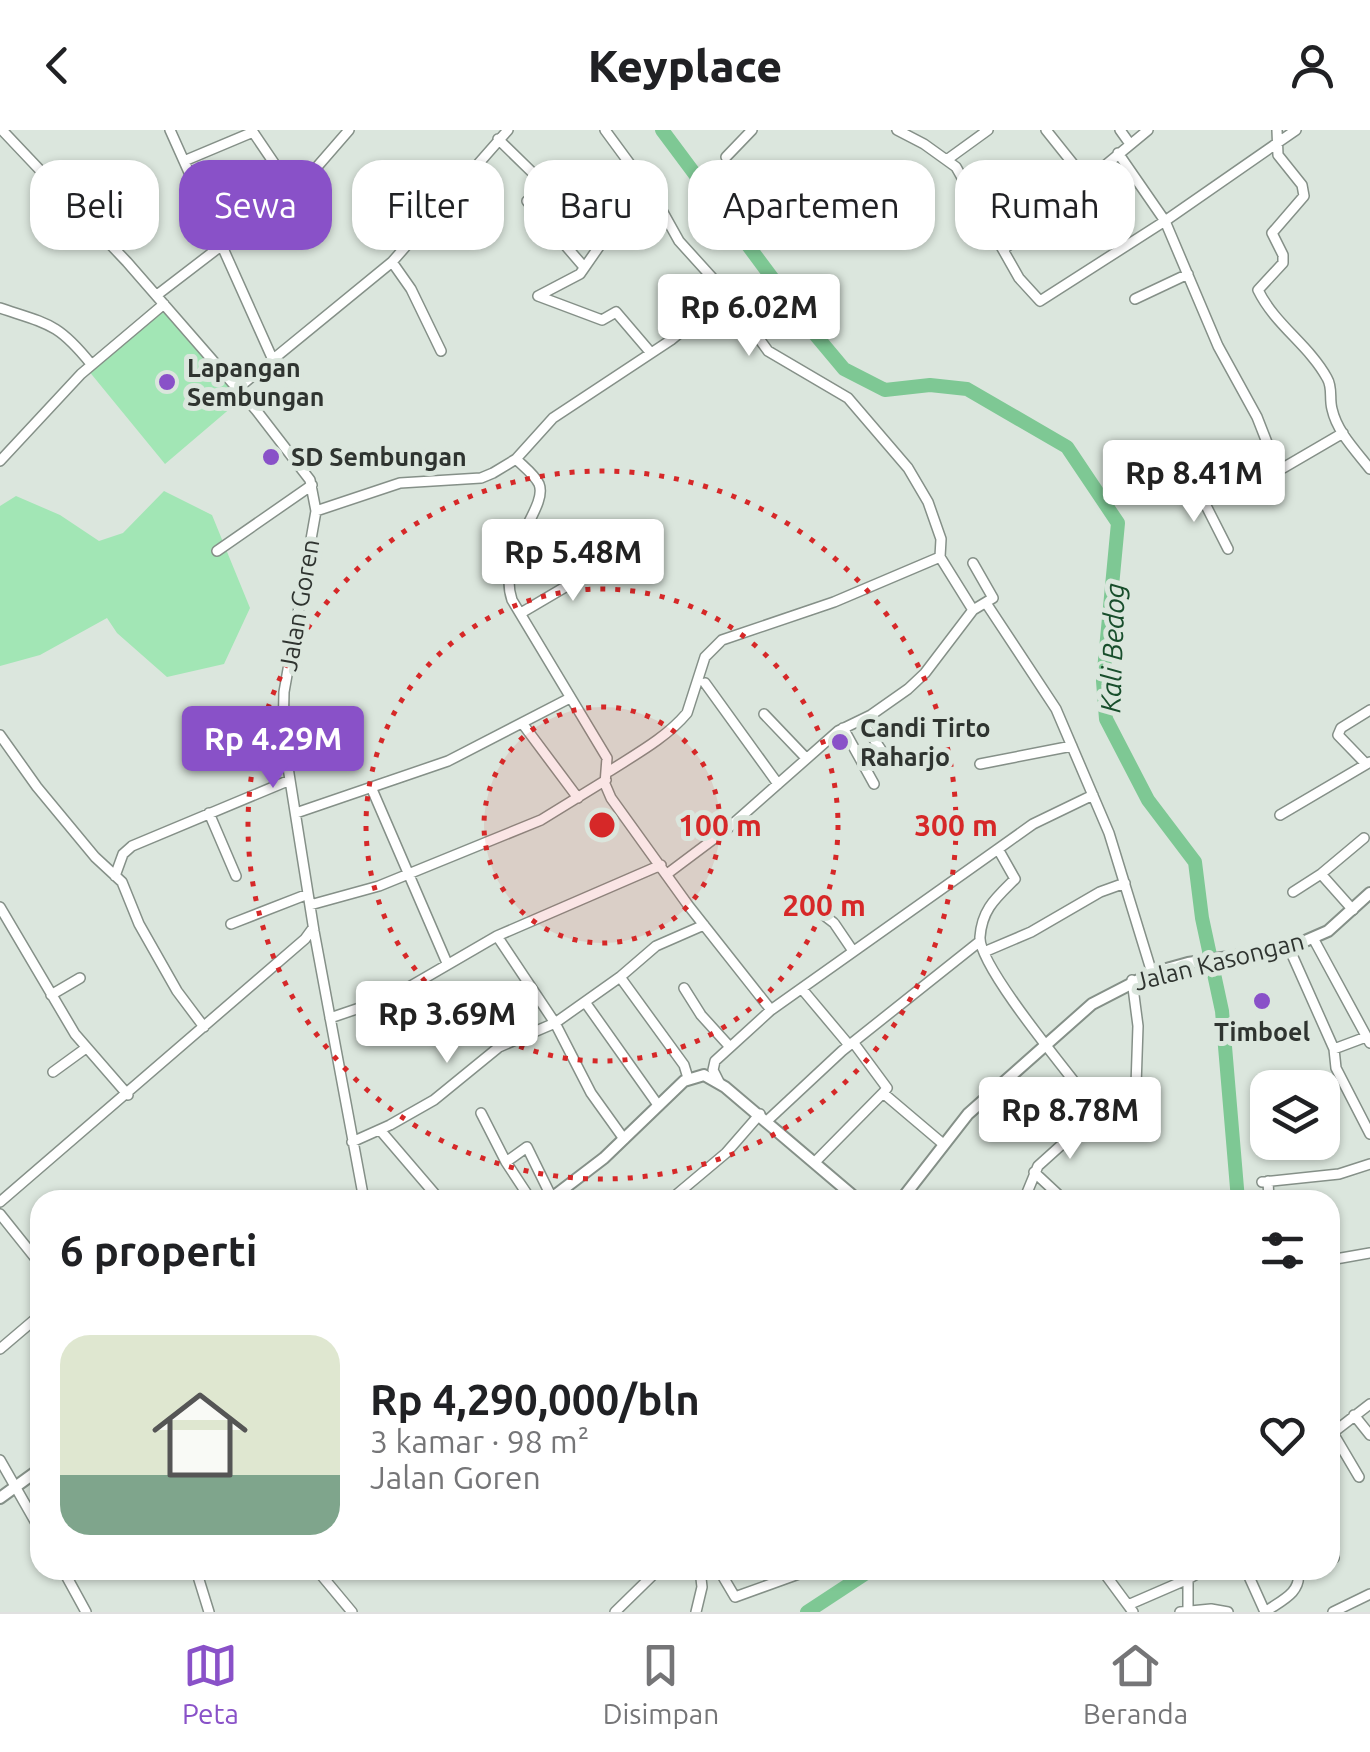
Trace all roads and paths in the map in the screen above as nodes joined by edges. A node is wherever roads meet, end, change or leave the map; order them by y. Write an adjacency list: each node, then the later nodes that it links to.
1 (170, 130): 20 (street)
2 (349, 130): 23 (street)
3 (508, 130): 14 (street)
4 (605, 130): 24 (street)
5 (752, 130): 18 (street)
6 (897, 130): 19 (street)
7 (988, 130): 19 (street)
8 (1046, 130): 25 (street)
9 (1120, 130): 16 (street)
10 (1148, 130): 16 (street)
11 (1277, 130): 15 (street)
12 (1296, 130): 15 (street)
13 (2, 132): 42 (street, Jalan Goren)
14 (498, 139): 27 (street); 38 (street)
15 (1277, 143): 29 (street); 50 (street)
16 (1130, 144): 17 (street)
17 (1118, 153): 26 (street); 29 (street)
18 (726, 157)
19 (948, 159): 28 (street)
20 (184, 160)
21 (186, 160): 22 (street)
22 (272, 160)
23 (321, 160)
24 (627, 160)
25 (1070, 160)
26 (1110, 160)
27 (524, 164)
28 (955, 167)
29 (1165, 221): 31 (street); 40 (street)
30 (668, 222): 41 (street)
31 (1135, 240)
32 (215, 250): 42 (street)
33 (225, 250): 47 (street)
34 (569, 250): 39 (street)
35 (597, 250): 39 (street)
36 (1005, 250): 37 (street)
37 (1120, 250)
38 (392, 262): 45 (street); 47 (street)
39 (584, 268): 46 (street)
40 (1188, 274): 43 (street); 51 (street)
41 (727, 294): 46 (street); 61 (street)
42 (161, 299): 48 (street); 49 (street, Jalan Goren)
43 (1135, 299)
44 (0, 308): 48 (street)
45 (442, 351)
46 (651, 353): 52 (street)
47 (272, 360): 49 (street)
48 (91, 364): 53 (street)
49 (238, 388): 55 (street, Jalan Goren)
50 (1342, 433): 51 (street); 54 (street)
51 (1267, 448): 58 (street)
52 (516, 459): 56 (street); 64 (street)
53 (0, 462)
54 (1370, 469)
55 (312, 485): 56 (street, Jalan Goren); 59 (street)
56 (316, 512): 83 (street, Jalan Goren)
57 (589, 535): 60 (street)
58 (1228, 549)
59 (217, 552)
60 (552, 556): 64 (street); 65 (street)
61 (940, 557): 67 (street); 82 (street)
62 (606, 563): 65 (street)
63 (973, 563): 66 (street)
64 (510, 580): 68 (street)
65 (567, 585): 68 (street)
66 (986, 603): 67 (street); 77 (street)
67 (973, 610): 73 (street)
68 (520, 613): 70 (street)
69 (705, 684): 84 (street)
70 (570, 698): 74 (street); 82 (street)
71 (1370, 710): 80 (street)
72 (764, 714): 78 (street)
73 (861, 720): 75 (street); 79 (street)
74 (522, 723): 86 (street); 88 (street)
75 (843, 728): 78 (street); 85 (street)
76 (0, 735): 97 (street)
77 (1072, 746): 81 (street); 87 (street)
78 (806, 758): 84 (street)
79 (888, 760)
80 (1368, 763): 91 (street)
81 (980, 764)
82 (607, 776): 88 (street); 94 (street)
83 (290, 780): 89 (street, Jalan Goren); 90 (street)
84 (778, 784): 94 (street)
85 (874, 784)
86 (372, 788): 89 (street); 95 (street)
87 (1094, 795): 93 (street); 99 (street)
88 (578, 798): 95 (street)
89 (296, 812): 102 (street, Jalan Goren)
90 (209, 813): 97 (street); 98 (street)
91 (1280, 815)
92 (1364, 838): 96 (street)
93 (998, 848): 113 (street); 115 (street)
94 (664, 870): 107 (street); 109 (street)
95 (406, 874): 102 (street); 116 (street)
96 (1321, 874): 100 (street); 104 (street)
97 (115, 876): 128 (street)
98 (236, 876)
99 (1125, 883): 113 (street); 117 (street)
100 (1293, 892)
101 (1369, 896): 104 (main road, Jalan Kasongan)
102 (309, 899): 106 (street); 108 (street, Jalan Goren)
103 (0, 907): 123 (street)
104 (1354, 910): 110 (main road, Jalan Kasongan)
105 (821, 913): 115 (street)
106 (231, 924)
107 (704, 925): 118 (street); 125 (street)
108 (313, 926): 111 (street); 112 (street, Jalan Goren)
109 (497, 936): 116 (street); 127 (street)
110 (1313, 938): 114 (main road, Jalan Kasongan); 129 (street)
111 (305, 939): 112 (street); 128 (street)
112 (317, 945): 126 (street, Jalan Goren)
113 (981, 947): 130 (street); 131 (street)
114 (1289, 948): 117 (main road, Jalan Kasongan); 134 (street)
115 (854, 950): 122 (street)
116 (447, 963): 126 (street)
117 (1152, 973): 120 (main road, Jalan Kasongan)
118 (620, 977): 124 (street); 137 (street)
119 (80, 978): 123 (street)
120 (1132, 980): 131 (main road, Jalan Kasongan); 139 (street)
121 (684, 988): 132 (street)
122 (802, 989): 125 (street); 130 (street)
123 (51, 995): 133 (street)
124 (584, 1002): 127 (street); 142 (street)
125 (771, 1010): 132 (street)
126 (330, 1018): 148 (street, Jalan Goren)
127 (555, 1022): 145 (street); 147 (street)
128 (204, 1026): 141 (street)
129 (1368, 1040): 134 (street)
130 (851, 1044): 140 (street); 144 (street)
131 (1047, 1044): 149 (main road, Jalan Kasongan); 153 (street)
132 (730, 1047): 135 (street)
133 (86, 1048): 136 (street); 141 (street)
134 (1334, 1050): 146 (street)
135 (720, 1056): 137 (street); 138 (street)
136 (54, 1072)
137 (690, 1077): 138 (main road); 142 (main road)
138 (719, 1082): 144 (main road)
139 (1136, 1086)
140 (883, 1093): 149 (street); 150 (street)
141 (128, 1095): 165 (street)
142 (658, 1106): 147 (main road)
143 (481, 1113): 151 (street)
144 (764, 1117): 150 (main road); 159 (street)
145 (380, 1130): 148 (street); 155 (street)
146 (1370, 1134)
147 (624, 1139): 158 (main road)
148 (352, 1142): 154 (street, Jalan Goren)
149 (942, 1143): 161 (main road, Jalan Kasongan)
150 (816, 1161): 160 (main road)
151 (506, 1162): 156 (street); 157 (street)
152 (1370, 1164): 164 (street)
153 (1034, 1172): 162 (street); 163 (street)
154 (362, 1190)
155 (431, 1190)
156 (525, 1190)
157 (546, 1190)
158 (561, 1190)
159 (682, 1190)
160 (847, 1190)
161 (908, 1190)
162 (1028, 1190)
163 (1053, 1190)
164 (1266, 1190)
165 (0, 1202)
166 (0, 1214): 167 (street)
167 (30, 1252)
168 (1370, 1253): 169 (street)
169 (1340, 1258)
170 (30, 1322): 171 (street)
171 (0, 1348)
172 (1370, 1404): 173 (street)
173 (1354, 1416): 174 (street); 175 (street)
174 (1340, 1427)
175 (1370, 1435)
176 (1340, 1447): 179 (street)
177 (0, 1460): 180 (street)
178 (30, 1476): 180 (main road)
179 (1360, 1477)
180 (15, 1487): 181 (main road); 182 (street)
181 (0, 1498)
182 (30, 1513)
183 (68, 1580): 198 (street)
184 (199, 1580): 199 (street)
185 (325, 1580): 200 (street)
186 (648, 1580): 201 (street)
187 (701, 1580): 202 (street)
188 (725, 1580): 189 (street)
189 (781, 1580)
190 (1109, 1580): 196 (street)
191 (1186, 1580): 196 (street)
192 (1188, 1580): 197 (street)
193 (1250, 1580): 204 (street)
194 (1299, 1580): 204 (street)
195 (1370, 1594): 205 (street)
196 (1130, 1608)
197 (1184, 1610): 203 (street)
198 (86, 1612)
199 (209, 1612)
200 (352, 1612)
201 (615, 1612)
202 (696, 1612)
203 (1228, 1612)
204 (1264, 1612)
205 (1333, 1612)

